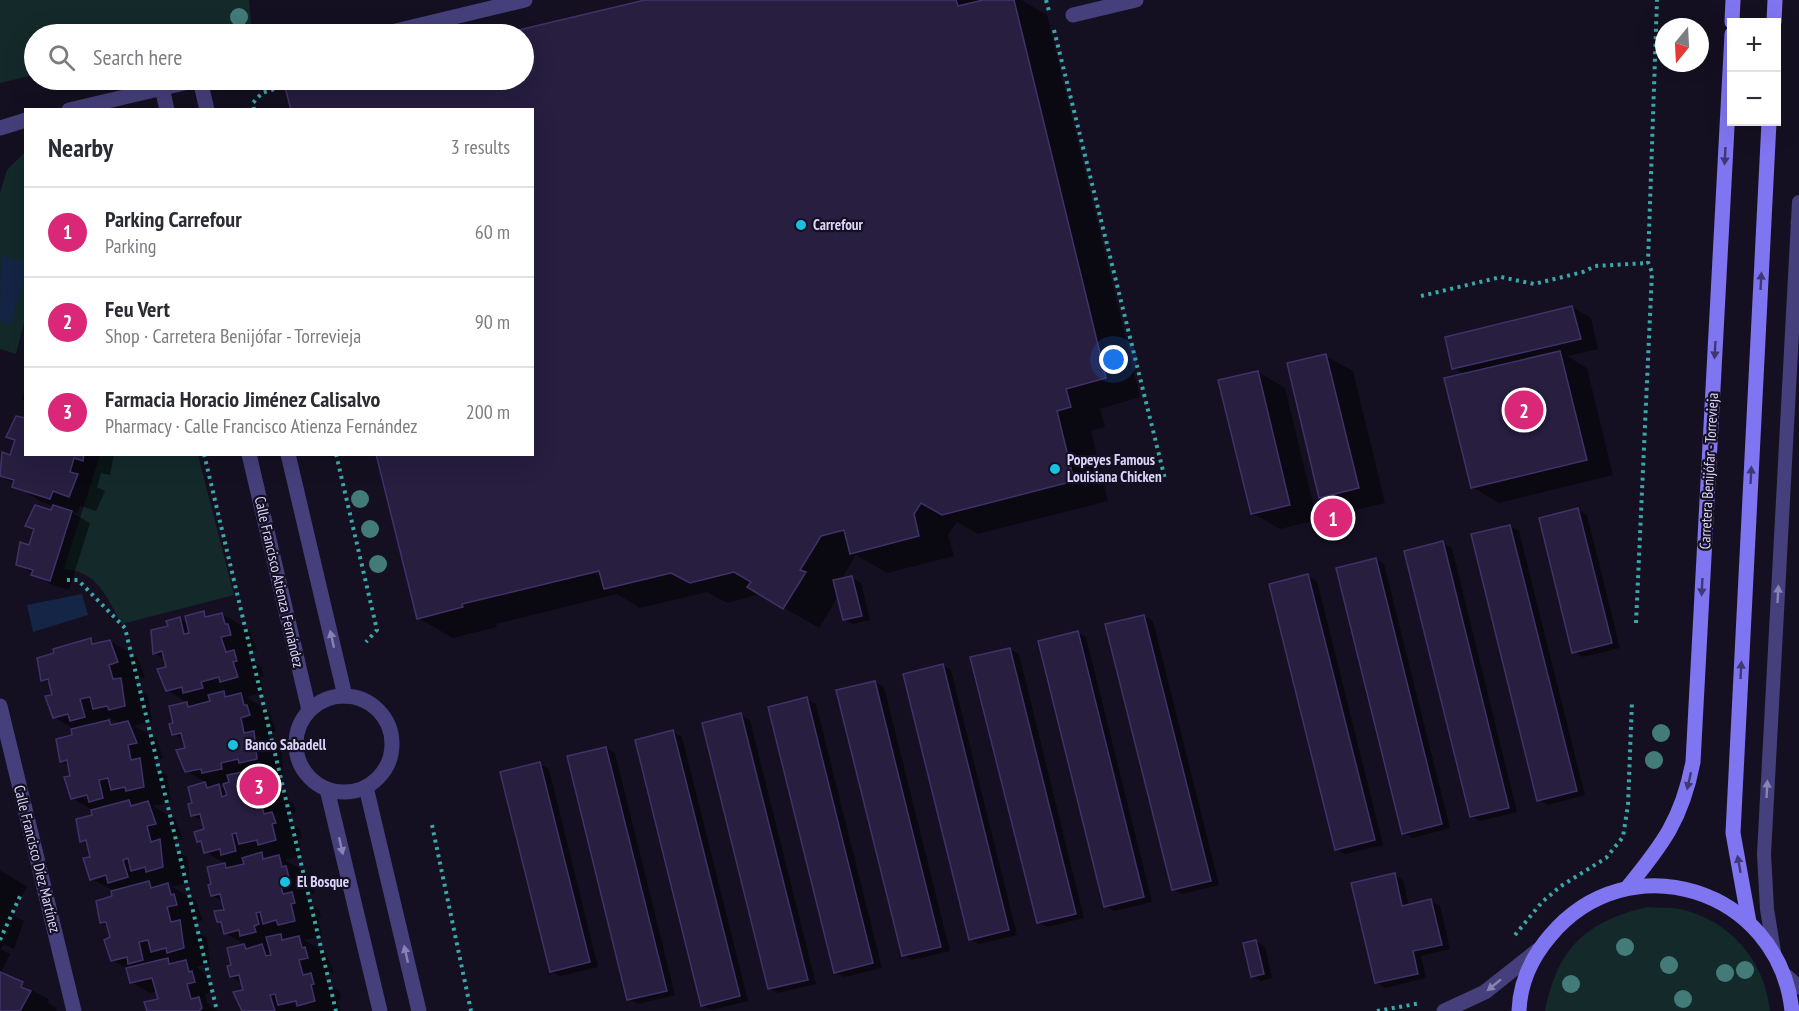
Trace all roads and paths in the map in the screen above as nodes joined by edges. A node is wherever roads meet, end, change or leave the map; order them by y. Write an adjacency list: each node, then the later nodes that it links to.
1 (525, 0): 10 (street)
2 (1046, 0): 31 (path)
3 (1136, 0): 7 (street)
4 (1658, 0): 25 (path)
5 (1733, 0): 8 (main road)
6 (1775, 0): 9 (main road)
7 (1073, 15)
8 (1732, 18)
9 (1774, 18)
10 (425, 24)
11 (1729, 72): 42 (main road, Carretera Benijófar - Torrevieja, one-way to 42)
12 (154, 90): 16 (street)
13 (162, 90): 17 (street)
14 (202, 90): 18 (street)
15 (271, 90): 19 (path)
16 (77, 108)
17 (167, 108)
18 (206, 108)
19 (254, 108)
20 (24, 121): 22 (street)
21 (1769, 126): 44 (main road, one-way to 21)
22 (0, 128)
23 (1799, 202): 24 (lane)
24 (1799, 222): 48 (lane, one-way to 24)
25 (1648, 263): 26 (path); 33 (path)
26 (1421, 296)
27 (204, 456): 54 (path)
28 (249, 456): 38 (street, Calle Francisco Atienza Fernández)
29 (288, 456): 35 (street, one-way to 29)
30 (336, 456): 34 (path)
31 (1165, 479)
32 (67, 580): 53 (path)
33 (1636, 623)
34 (366, 642)
35 (345, 696): 38 (street); 39 (street)
36 (1632, 701): 46 (path)
37 (0, 706): 52 (street, Calle Francisco Díez Martínez)
38 (309, 710): 40 (street)
39 (366, 787): 40 (street); 56 (street, one-way to 39)
40 (327, 789): 55 (street, one-way to 55)
41 (432, 825): 57 (path)
42 (1627, 888): 44 (main road); 47 (main road)
43 (22, 891): 45 (path)
44 (1749, 922): 48 (main road)
45 (0, 940)
46 (1510, 942)
47 (1538, 950): 59 (street, one-way to 59); 60 (main road)
48 (1774, 951): 49 (main road)
49 (1786, 976): 50 (street); 61 (main road)
50 (1799, 987)
51 (1425, 1002): 58 (path)
52 (74, 1011)
53 (217, 1011)
54 (336, 1011)
55 (380, 1011)
56 (419, 1011)
57 (471, 1011)
58 (1377, 1011)
59 (1444, 1011)
60 (1519, 1011)
61 (1792, 1011)

